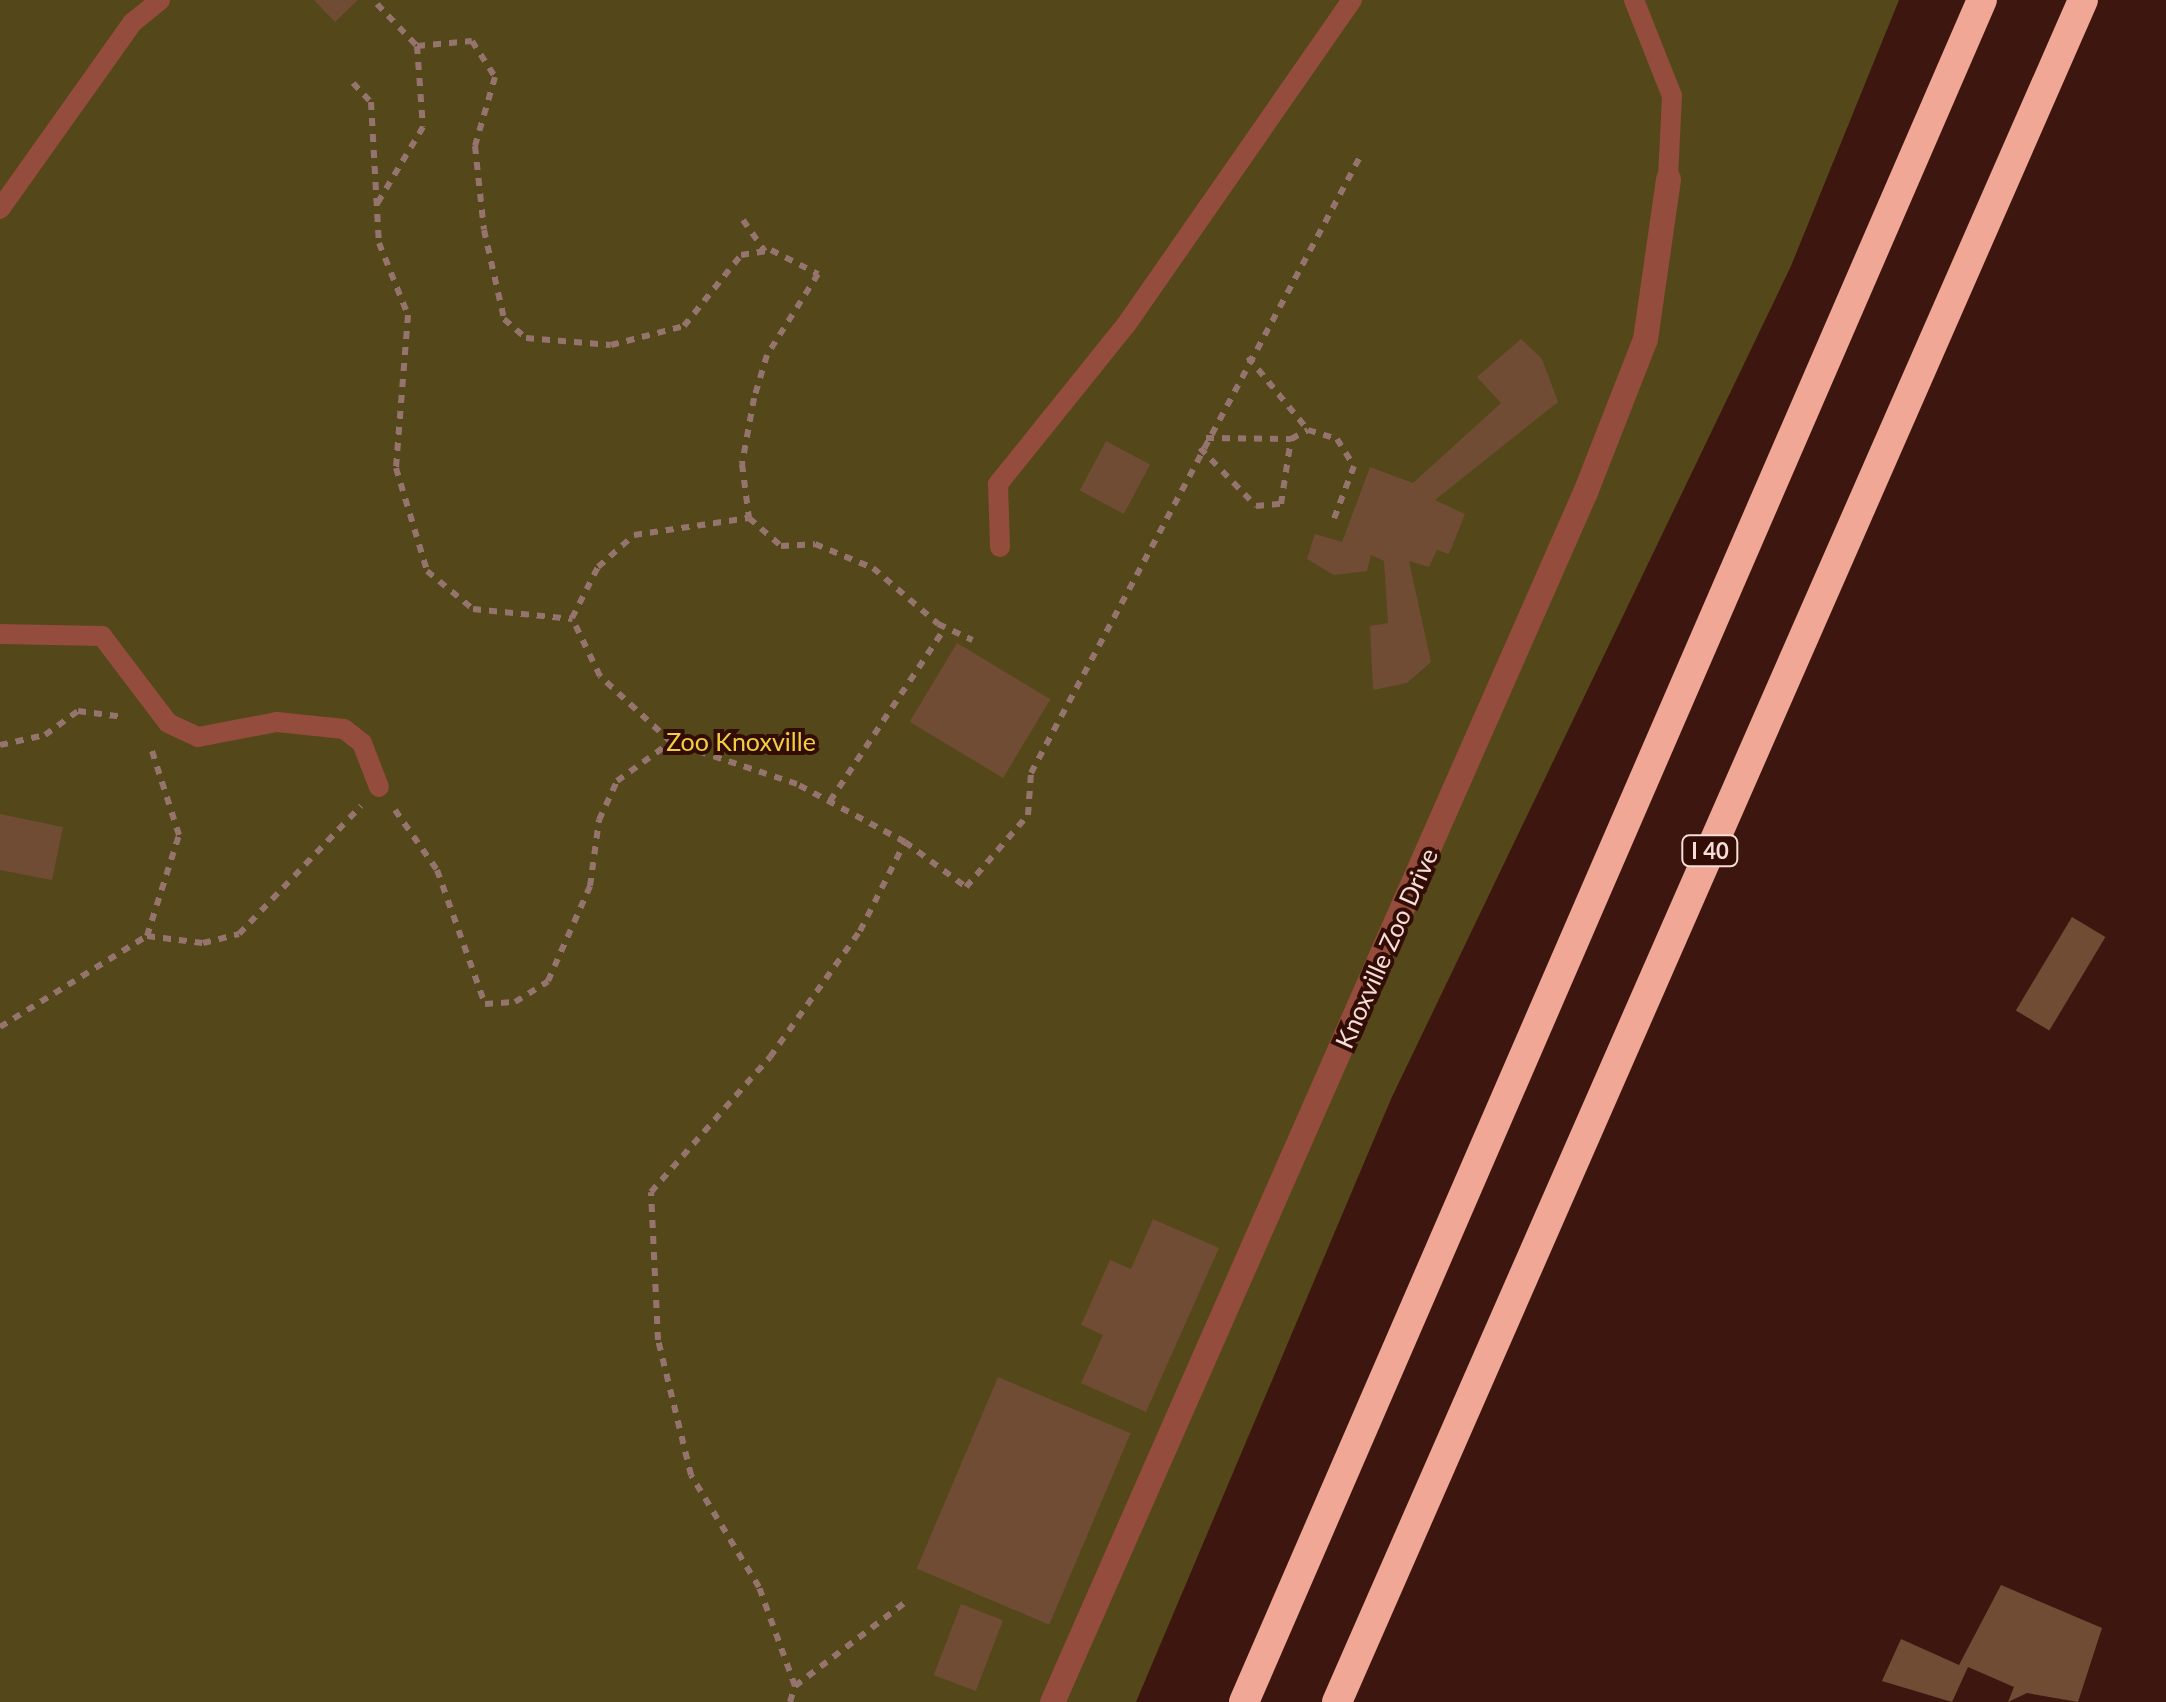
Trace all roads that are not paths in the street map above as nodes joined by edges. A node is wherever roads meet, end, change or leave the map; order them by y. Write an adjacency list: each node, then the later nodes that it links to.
1 (160, 0): 7 (lane)
2 (1352, 0): 8 (lane)
3 (1634, 0): 6 (lane)
4 (1982, 0): 12 (highway)
5 (2084, 0): 13 (highway, I 40)
6 (1668, 178): 11 (street, Knoxville Zoo Drive)
7 (0, 209)
8 (1000, 547)
9 (0, 634): 10 (lane)
10 (379, 788)
11 (1052, 1702)
12 (1244, 1702)
13 (1338, 1702)

